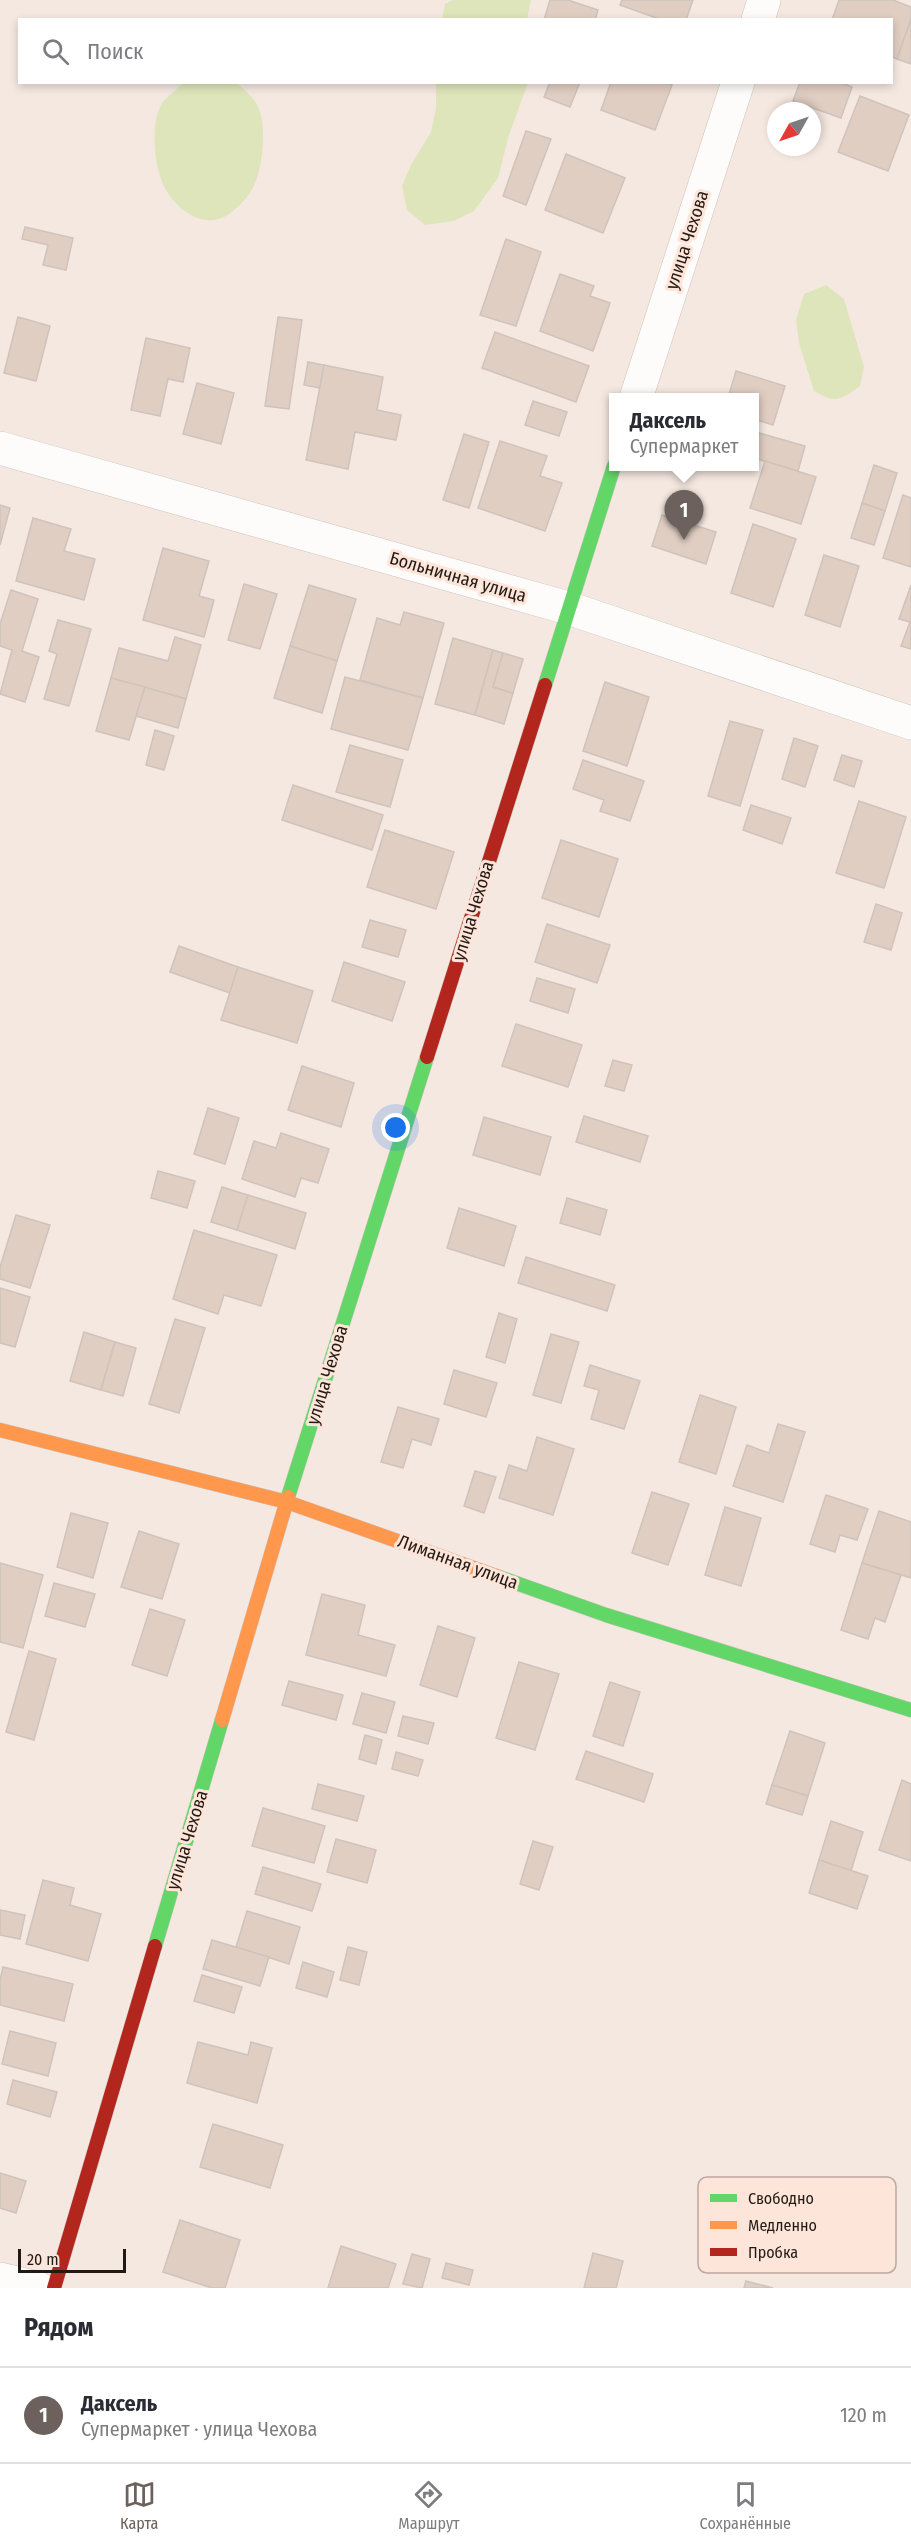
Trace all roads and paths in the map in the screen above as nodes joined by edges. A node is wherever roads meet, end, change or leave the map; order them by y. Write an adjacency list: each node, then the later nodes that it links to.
1 (764, 0): 2 (street)
2 (759, 18)
3 (737, 84): 4 (street, улица Чехова)
4 (638, 393)
5 (0, 448): 7 (street, Больничная улица)
6 (612, 471): 7 (street, улица Чехова)
7 (568, 608): 8 (street, Больничная улица); 10 (street, улица Чехова)
8 (911, 723)
9 (0, 1430): 10 (street, Лиманная улица)
10 (287, 1502): 11 (street, Лиманная улица); 14 (street, улица Чехова)
11 (911, 1710)
12 (0, 2279): 13 (street)
13 (38, 2288)
14 (54, 2288)

